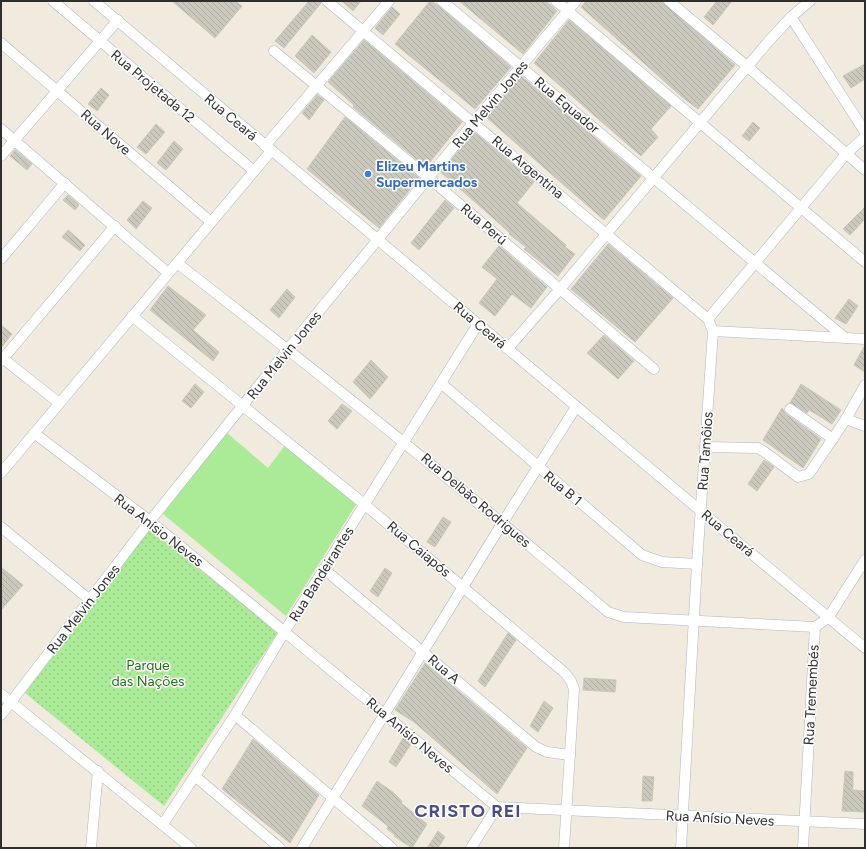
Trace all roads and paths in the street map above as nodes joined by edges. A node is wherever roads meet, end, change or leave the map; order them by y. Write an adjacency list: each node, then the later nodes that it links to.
1 (53, 1): 14 (street, Rua Projetada 12)
2 (94, 1): 12 (street, Rua Ceará)
3 (327, 1): 13 (street, Rua Argentina)
4 (389, 1): 13 (street)
5 (442, 1): 17 (street, Rua Equador)
6 (556, 1): 10 (street)
7 (576, 1): 10 (street, Rua Melvin Jones)
8 (669, 1): 18 (street)
9 (810, 1): 11 (street)
10 (568, 11): 17 (street, Rua Melvin Jones); 22 (street)
11 (791, 17): 18 (street); 24 (street)
12 (118, 20): 14 (street); 27 (street, Rua Ceará)
13 (364, 32): 19 (street); 21 (street, Rua Argentina)
14 (99, 40): 20 (street); 31 (street, Rua Projetada 12)
15 (1, 43): 20 (street, Rua Nove)
16 (274, 51): 19 (street, Rua Perú)
17 (521, 67): 21 (street, Rua Melvin Jones); 33 (street, Rua Equador)
18 (748, 67): 22 (street); 28 (street)
19 (316, 86): 27 (street); 32 (street, Rua Perú)
20 (57, 90): 26 (street); 36 (street, Rua Nove)
21 (474, 122): 32 (street, Rua Melvin Jones); 38 (street, Rua Argentina)
22 (699, 123): 33 (street); 35 (street)
23 (1, 129): 26 (street)
24 (865, 132)
25 (865, 137): 28 (street)
26 (14, 140): 29 (street); 34 (street)
27 (268, 148): 31 (street); 39 (street, Rua Ceará)
28 (847, 153): 30 (street); 35 (street)
29 (1, 156)
30 (865, 170)
31 (254, 171): 36 (street)
32 (429, 178): 39 (street, Rua Melvin Jones); 45 (street, Rua Perú)
33 (654, 178): 38 (street); 43 (street)
34 (65, 183): 37 (street); 40 (street)
35 (801, 208): 41 (street); 43 (street)
36 (211, 222): 42 (street)
37 (116, 226): 44 (street); 54 (street)
38 (608, 233): 45 (street); 47 (street, Rua Argentina)
39 (379, 240): 48 (street, Rua Ceará); 53 (street, Rua Melvin Jones)
40 (1, 259)
41 (865, 262)
42 (177, 263): 44 (street); 53 (street, Rua Delbão Rodrigues)
43 (755, 263): 47 (street); 50 (street)
44 (168, 273): 46 (street)
45 (560, 290): 52 (street); 55 (street, Rua Perú)
46 (132, 316): 58 (street); 59 (street, Rua Caiapós)
47 (708, 319): 49 (street, Rua Tamôios)
48 (478, 324): 52 (street, Rua Ceará); 56 (street, Rua Bandeirantes)
49 (713, 331): 50 (street); 67 (street, Rua Tamôios)
50 (844, 337): 51 (street)
51 (865, 338)
52 (508, 348): 60 (street, Rua Ceará)
53 (288, 349): 59 (street, Rua Melvin Jones); 66 (street, Rua Delbão Rodrigues)
54 (2, 359): 58 (street)
55 (654, 369)
56 (442, 384): 66 (street, Rua Bandeirantes); 68 (street, Rua B 1)
57 (865, 385): 62 (street)
58 (60, 403): 64 (street)
59 (242, 406): 70 (street, Rua Caiapós); 72 (street, Rua Melvin Jones)
60 (576, 407): 68 (street); 71 (street, Rua Ceará)
61 (790, 409): 65 (street)
62 (846, 419): 63 (street); 65 (street)
63 (865, 426)
64 (34, 433): 69 (street); 72 (street, Rua Anísio Neves)
65 (833, 439): 67 (street)
66 (404, 441): 70 (street, Rua Bandeirantes); 73 (street, Rua Delbão Rodrigues)
67 (705, 447): 71 (street, Rua Tamôios)
68 (538, 467): 73 (street); 76 (street, Rua B 1)
69 (1, 473)
70 (364, 504): 77 (street, Rua Bandeirantes); 78 (street, Rua Caiapós)
71 (701, 511): 76 (street, Rua Tamôios); 80 (street, Rua Ceará)
72 (150, 521): 79 (street, Rua Melvin Jones); 83 (street, Rua Anísio Neves)
73 (503, 522): 78 (street); 81 (street, Rua Delbão Rodrigues)
74 (1, 527): 79 (street)
75 (865, 560): 80 (street, Rua Tremembés)
76 (697, 564): 81 (street, Rua Tamôios)
77 (324, 569): 83 (street, Rua Bandeirantes); 85 (street, Rua A)
78 (463, 586): 85 (street); 91 (street, Rua Caiapós)
79 (90, 600): 87 (street, Rua Melvin Jones)
80 (828, 618): 82 (street, Rua Tremembés); 84 (street, Rua Ceará)
81 (695, 619): 82 (street, Rua Delbão Rodrigues); 97 (street, Rua Tamôios)
82 (815, 627): 98 (street, Rua Tremembés)
83 (285, 631): 88 (street, Rua Anísio Neves); 90 (street, Rua Bandeirantes)
84 (865, 648)
85 (424, 652): 88 (street); 91 (street, Rua A)
86 (1, 694): 87 (street)
87 (11, 702): 89 (street, Rua Melvin Jones); 92 (street)
88 (384, 714): 94 (street); 95 (street, Rua Anísio Neves)
89 (1, 715)
90 (235, 715): 93 (street, Rua Bandeirantes); 94 (street)
91 (570, 755): 96 (street, Rua Caiapós)
92 (98, 771): 99 (street); 101 (street)
93 (196, 777): 99 (street, Rua Bandeirantes); 103 (street)
94 (333, 798): 104 (street); 105 (street)
95 (496, 807): 96 (street, Rua Anísio Neves); 106 (street)
96 (566, 810): 97 (street, Rua Anísio Neves); 107 (street, Rua Caiapós)
97 (683, 816): 98 (street, Rua Anísio Neves); 108 (street, Rua Tamôios)
98 (804, 822): 100 (street, Rua Anísio Neves); 109 (street, Rua Tremembés)
99 (163, 824): 102 (street)
100 (865, 824)
101 (91, 848)
102 (191, 848)
103 (280, 848)
104 (302, 848)
105 (392, 848)
106 (471, 848)
107 (564, 848)
108 (681, 848)
109 (803, 848)

